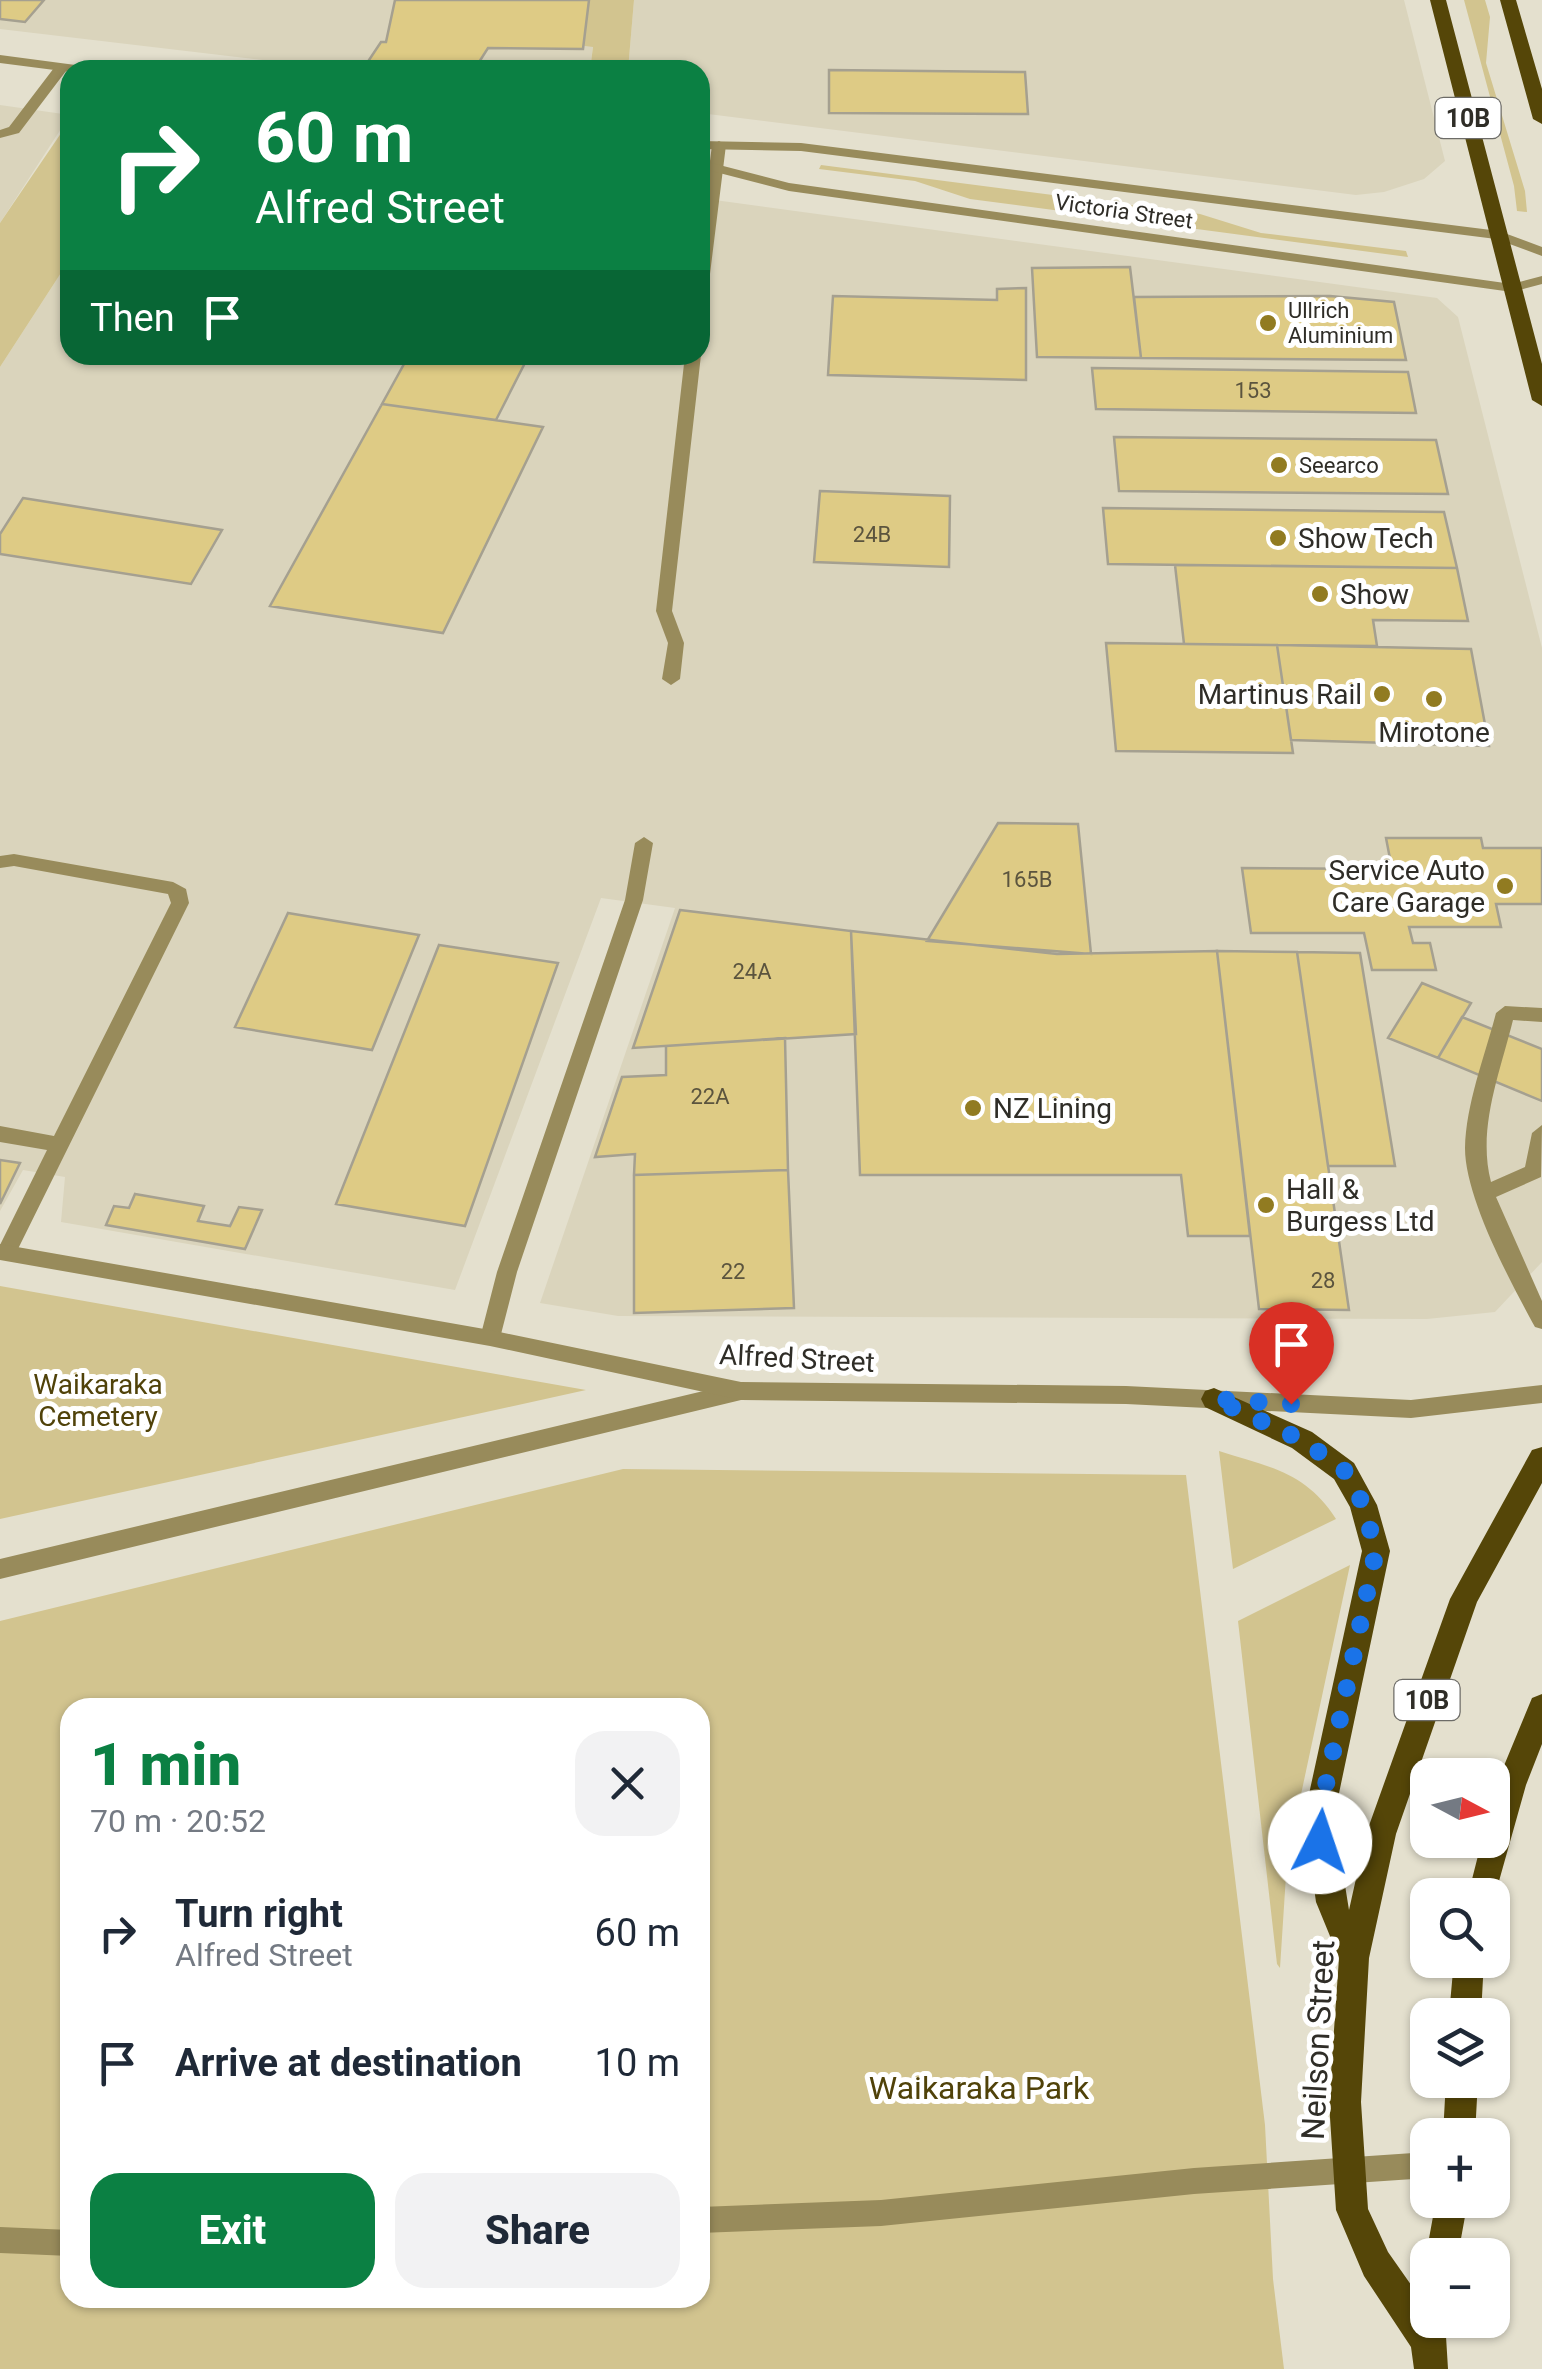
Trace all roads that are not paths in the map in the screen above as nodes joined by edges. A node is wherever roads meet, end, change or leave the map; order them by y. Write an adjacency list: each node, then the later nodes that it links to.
1 (1438, 0): 13 (main road, 10B)
2 (1508, 0): 6 (main road, 10B)
3 (0, 58): 4 (street)
4 (60, 67)
5 (60, 69): 7 (street)
6 (1542, 120)
7 (7, 132): 10 (street)
8 (710, 146): 9 (street, Victoria Street)
9 (720, 146): 11 (street); 13 (street, Victoria Street)
10 (0, 148)
11 (710, 163)
12 (710, 167): 16 (street, Victoria Street)
13 (1499, 235): 14 (street, Victoria Street); 16 (main road, 10B)
14 (1542, 252)
15 (1542, 280): 16 (street, Victoria Street)
16 (1512, 288): 18 (main road, 10B)
17 (693, 365): 19 (street)
18 (1542, 400)
19 (671, 679)
20 (644, 843): 29 (street)
21 (0, 862): 25 (street)
22 (1542, 1015): 26 (street)
23 (1542, 1133): 26 (street)
24 (0, 1134): 25 (street)
25 (60, 1144): 27 (street)
26 (1486, 1193): 28 (street)
27 (3, 1252): 29 (street, Alfred Street)
28 (1542, 1320)
29 (490, 1338): 30 (street, Alfred Street)
30 (741, 1391): 32 (street, Alfred Street); 34 (street)
31 (1542, 1394): 32 (street, Alfred Street)
32 (1214, 1399): 37 (main road)
33 (1542, 1458): 37 (main road, Neilson Street / 10B)
34 (0, 1569)
35 (1542, 1707): 36 (main road)
36 (1487, 1878)
37 (1354, 1958): 39 (main road, Neilson Street / 10B)
38 (1410, 2166): 39 (street)
39 (1350, 2170): 40 (street); 43 (main road, Neilson Street / 10B)
40 (710, 2220)
41 (0, 2240): 42 (street)
42 (60, 2243)
43 (1429, 2344)

